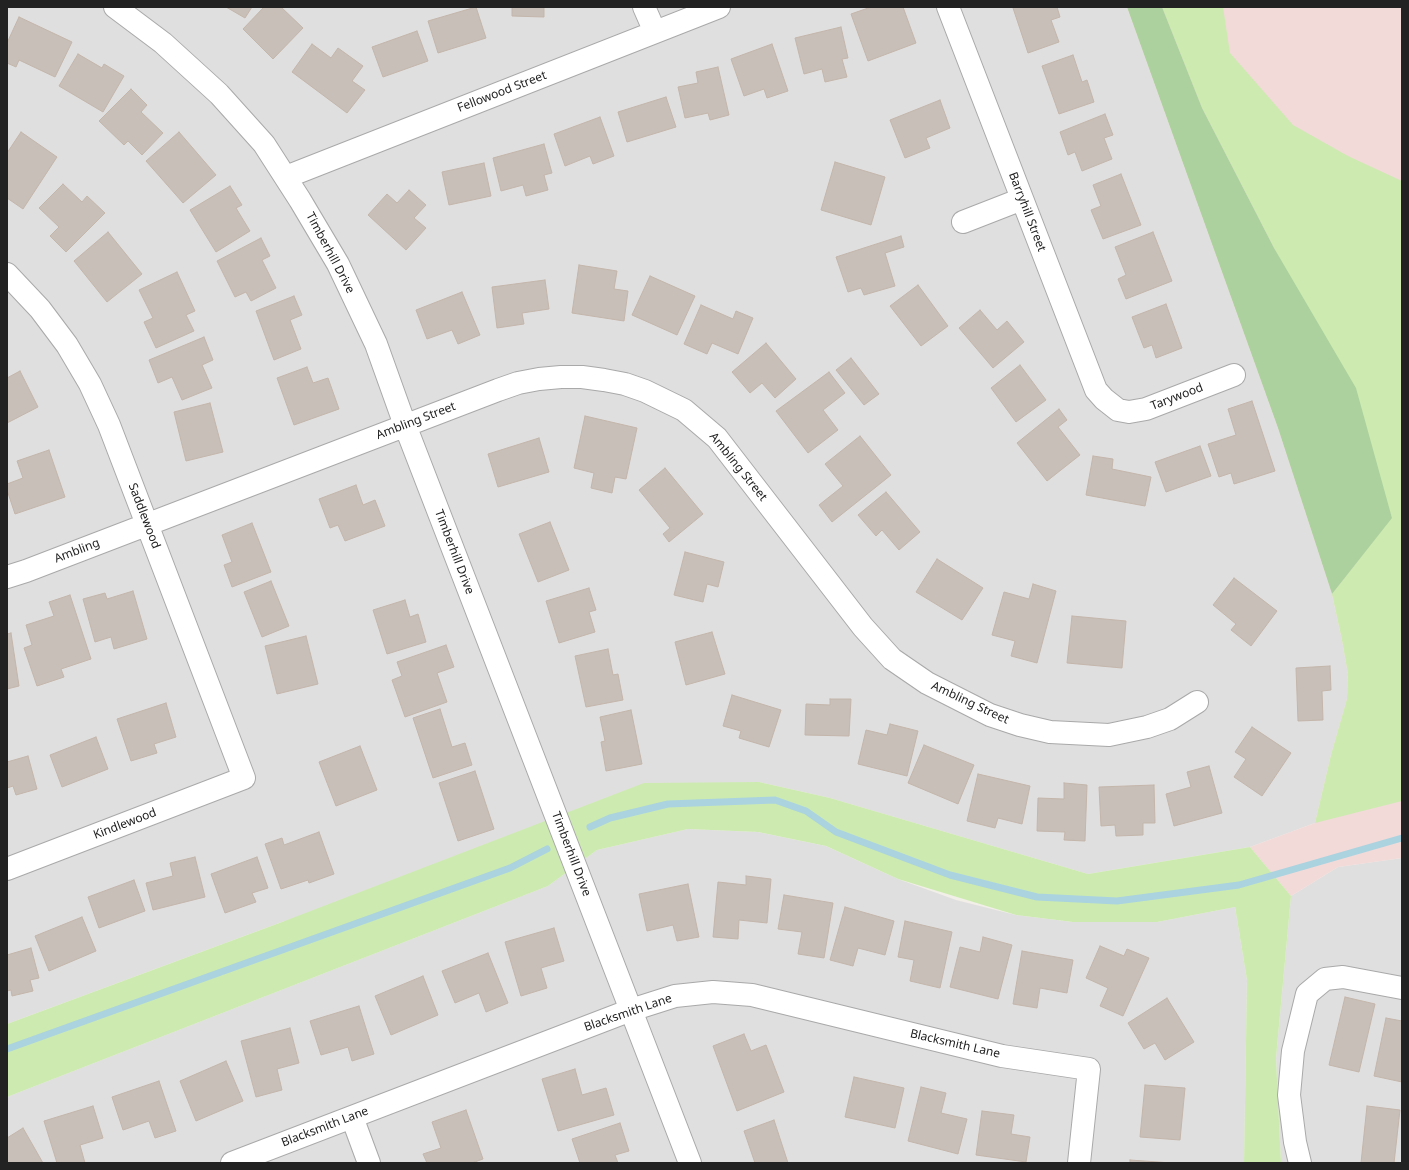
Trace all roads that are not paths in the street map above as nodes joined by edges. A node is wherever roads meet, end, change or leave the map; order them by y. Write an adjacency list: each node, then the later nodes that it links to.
1 (115, 7): 6 (street, Timberhill Drive)
2 (644, 7): 5 (street)
3 (719, 7): 5 (street, Fellowood Street)
4 (948, 7): 7 (street, Barryhill Street)
5 (655, 32): 6 (street, Fellowood Street)
6 (286, 177): 12 (street, Timberhill Drive)
7 (1022, 199): 8 (street); 11 (street, Barryhill Street)
8 (963, 222)
9 (7, 274): 13 (street, Saddlewood)
10 (1234, 374): 11 (street, Tarywood)
11 (1118, 410)
12 (405, 425): 13 (street, Ambling Street); 15 (street, Ambling Street); 19 (street, Timberhill Drive)
13 (148, 524): 14 (street, Ambling); 16 (street, Saddlewood)
14 (7, 577)
15 (1197, 702)
16 (244, 778): 17 (street, Kindlewood)
17 (7, 869)
18 (1402, 988): 25 (street)
19 (631, 1010): 20 (street, Blacksmith Lane); 23 (street, Timberhill Drive); 24 (street, Blacksmith Lane)
20 (352, 1117): 21 (street, Blacksmith Lane); 22 (street)
21 (232, 1163)
22 (369, 1163)
23 (690, 1163)
24 (1079, 1163)
25 (1300, 1163)

